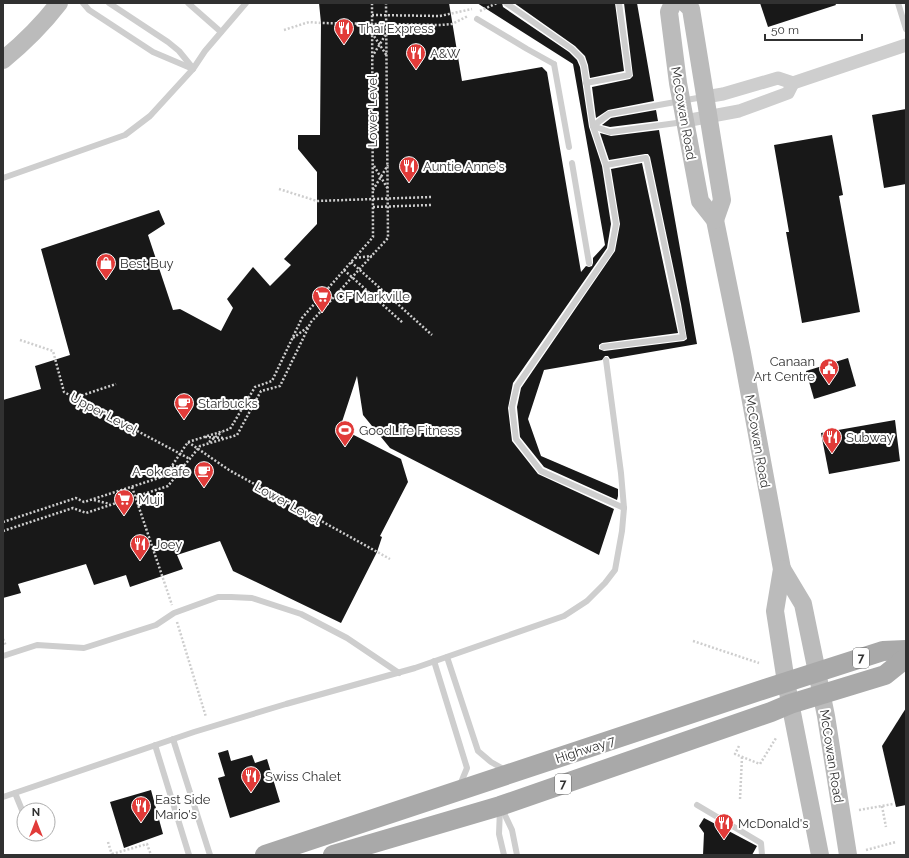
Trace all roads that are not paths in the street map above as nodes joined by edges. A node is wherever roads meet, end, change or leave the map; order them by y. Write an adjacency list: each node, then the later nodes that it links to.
1 (58, 3): 16 (main road)
2 (83, 3): 18 (lane)
3 (109, 3): 18 (lane)
4 (188, 3): 13 (lane)
5 (246, 3): 13 (lane)
6 (506, 3): 19 (lane)
7 (619, 3): 19 (lane)
8 (673, 3): 22 (main road, McCowan Road)
9 (685, 3): 21 (main road, McCowan Road)
10 (898, 3): 12 (lane)
11 (477, 19): 17 (lane)
12 (906, 29)
13 (221, 32): 18 (lane)
14 (906, 45): 20 (street)
15 (560, 59): 17 (lane)
16 (3, 60)
17 (554, 64): 26 (lane)
18 (193, 69): 29 (lane)
19 (586, 83): 25 (lane)
20 (793, 83): 21 (street); 23 (street)
21 (705, 97): 22 (lane); 23 (main road, McCowan Road)
22 (681, 101): 24 (main road, McCowan Road); 25 (lane)
23 (708, 117): 24 (street); 30 (main road, McCowan Road)
24 (685, 122): 25 (lane); 30 (main road, McCowan Road)
25 (593, 126): 28 (lane)
26 (569, 147)
27 (572, 163): 31 (lane)
28 (606, 165): 32 (lane); 34 (lane)
29 (3, 178)
30 (715, 220): 35 (main road, McCowan Road)
31 (589, 262)
32 (603, 347)
33 (606, 360): 34 (lane)
34 (624, 508): 38 (lane)
35 (782, 569): 41 (main road, McCowan Road); 43 (main road, McCowan Road)
36 (906, 650): 41 (main road, Highway 7 / 7)
37 (3, 656): 42 (lane)
38 (447, 657): 40 (lane); 48 (lane)
39 (906, 658): 44 (main road, Highway 7 / 7)
40 (434, 661): 42 (lane); 49 (lane)
41 (817, 672): 43 (main road, Highway 7 / 7); 44 (main road, McCowan Road)
42 (399, 673): 46 (lane)
43 (786, 682): 45 (main road, McCowan Road); 48 (main road, Highway 7 / 7)
44 (822, 695): 45 (main road, Highway 7 / 7); 63 (main road, McCowan Road)
45 (790, 704): 54 (main road, Highway 7 / 7); 62 (main road, McCowan Road)
46 (173, 739): 47 (lane); 56 (lane)
47 (155, 745): 50 (lane); 55 (lane)
48 (512, 773): 49 (main road, Highway 7 / 7)
49 (456, 792): 57 (main road, Highway 7 / 7)
50 (15, 793): 51 (lane); 52 (lane)
51 (3, 798)
52 (19, 802)
53 (697, 805): 61 (lane)
54 (500, 806): 58 (main road, Highway 7 / 7); 59 (lane); 60 (lane)
55 (189, 855)
56 (210, 855)
57 (265, 855)
58 (333, 855)
59 (504, 855)
60 (517, 855)
61 (762, 855)
62 (820, 855)
63 (848, 855)

